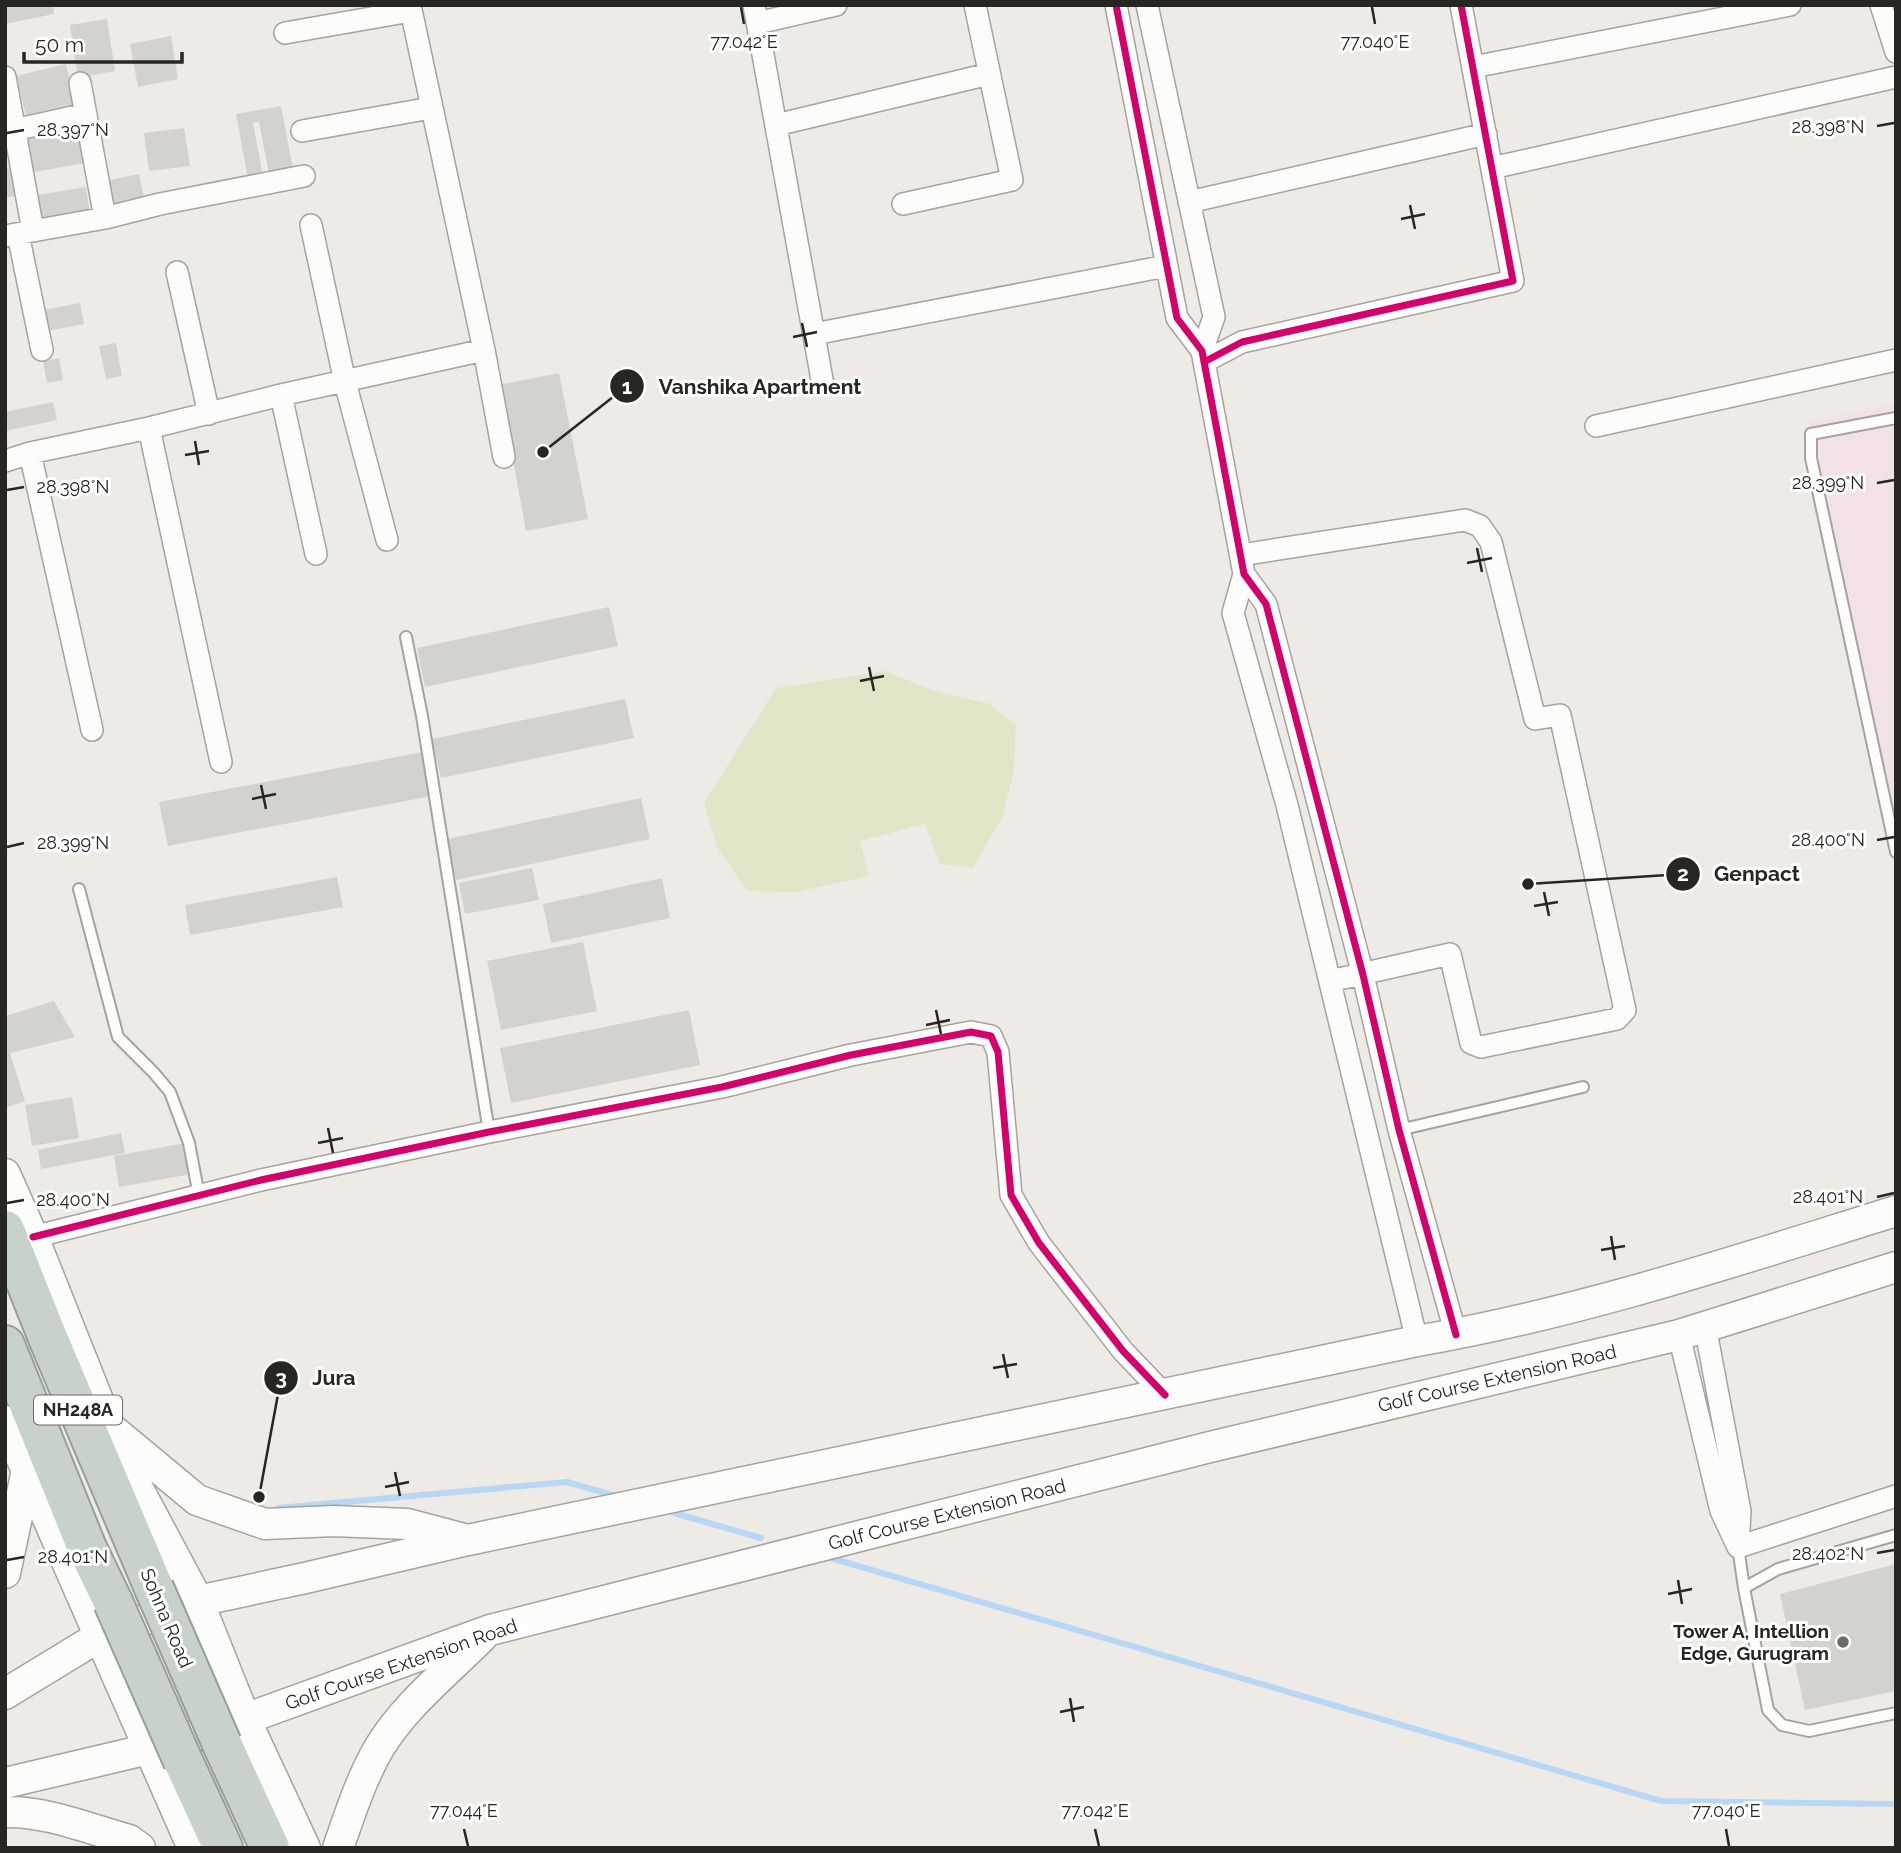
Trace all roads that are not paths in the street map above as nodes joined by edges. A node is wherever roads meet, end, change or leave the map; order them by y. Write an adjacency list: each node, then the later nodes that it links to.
1 (835, 5): 9 (street)
2 (975, 5): 13 (street)
3 (1116, 5): 30 (street)
4 (1147, 5): 25 (street)
5 (1461, 5): 12 (street)
6 (1790, 5): 12 (street)
7 (1881, 5): 11 (street)
8 (410, 8): 10 (street); 17 (street)
9 (755, 14): 19 (street)
10 (285, 33)
11 (1896, 52)
12 (1473, 66): 22 (street)
13 (989, 74): 19 (street); 26 (street)
14 (1896, 77): 23 (street)
15 (5, 78): 20 (street)
16 (80, 83): 18 (street)
17 (431, 108): 21 (street); 34 (street)
18 (86, 114): 20 (street); 27 (street)
19 (776, 125): 32 (street)
20 (10, 131): 29 (street)
21 (302, 131)
22 (1486, 134): 23 (street); 25 (street)
23 (1492, 168): 35 (street)
24 (303, 176): 27 (street)
25 (1189, 202): 35 (street)
26 (903, 204)
27 (105, 218): 29 (street)
28 (312, 225): 37 (street)
29 (19, 234): 33 (street)
30 (1166, 266): 32 (street); 35 (street)
31 (177, 272): 40 (street)
32 (814, 334): 38 (street)
33 (41, 350)
34 (484, 350): 37 (street); 45 (street)
35 (1203, 357): 49 (street)
36 (1896, 360): 42 (street)
37 (345, 382): 39 (street); 47 (street)
38 (823, 385)
39 (281, 395): 40 (street); 48 (street)
40 (209, 414): 43 (street)
41 (1896, 418): 53 (lane)
42 (1596, 426)
43 (149, 428): 44 (street); 52 (street)
44 (30, 453): 46 (street); 51 (street)
45 (504, 457)
46 (5, 461)
47 (387, 540)
48 (316, 554)
49 (1242, 564): 55 (street); 55 (street); 56 (street)
50 (406, 637): 61 (lane)
51 (92, 730)
52 (221, 762)
53 (1896, 852)
54 (79, 889): 63 (lane)
55 (1363, 975): 56 (street); 57 (street)
56 (1330, 981): 58 (street)
57 (1380, 1046): 58 (street); 60 (street)
58 (1348, 1054): 69 (street)
59 (1583, 1087): 60 (lane)
60 (1399, 1130): 68 (street)
61 (489, 1132): 63 (street); 71 (street)
62 (5, 1174): 65 (main road)
63 (199, 1196): 65 (street)
64 (1896, 1211): 68 (main road)
65 (19, 1233): 73 (main road); 86 (highway, Sohna Road / NH248A, bridge)
66 (1896, 1268): 67 (main road, Golf Course Extension Road)
67 (1692, 1330): 78 (street); 83 (main road, Golf Course Extension Road)
68 (1455, 1335): 69 (main road)
69 (1417, 1341): 71 (main road)
70 (5, 1345): 82 (highway, NH248A)
71 (1165, 1395): 77 (main road)
72 (5, 1421): 74 (main road)
73 (109, 1427): 77 (main road); 81 (main road)
74 (27, 1470): 79 (main road); 82 (main road)
75 (1896, 1496): 78 (street)
76 (1896, 1535): 80 (lane)
77 (468, 1541): 81 (main road)
78 (1738, 1547): 80 (lane)
79 (5, 1573)
80 (1745, 1588): 85 (lane)
81 (198, 1601): 82 (main road); 86 (main road)
82 (106, 1619): 84 (main road); 87 (highway, NH248A, bridge)
83 (490, 1630): 86 (main road, Golf Course Extension Road); 95 (main road)
84 (5, 1695)
85 (1896, 1713)
86 (234, 1732): 87 (main road, Golf Course Extension Road); 93 (highway, Sohna Road / NH248A); 94 (main road)
87 (166, 1755): 88 (main road, Golf Course Extension Road); 91 (main road); 92 (highway, NH248A)
88 (5, 1783)
89 (5, 1812): 90 (main road)
90 (140, 1848)
91 (193, 1848)
92 (223, 1848)
93 (270, 1848)
94 (305, 1848)
95 (338, 1848)

